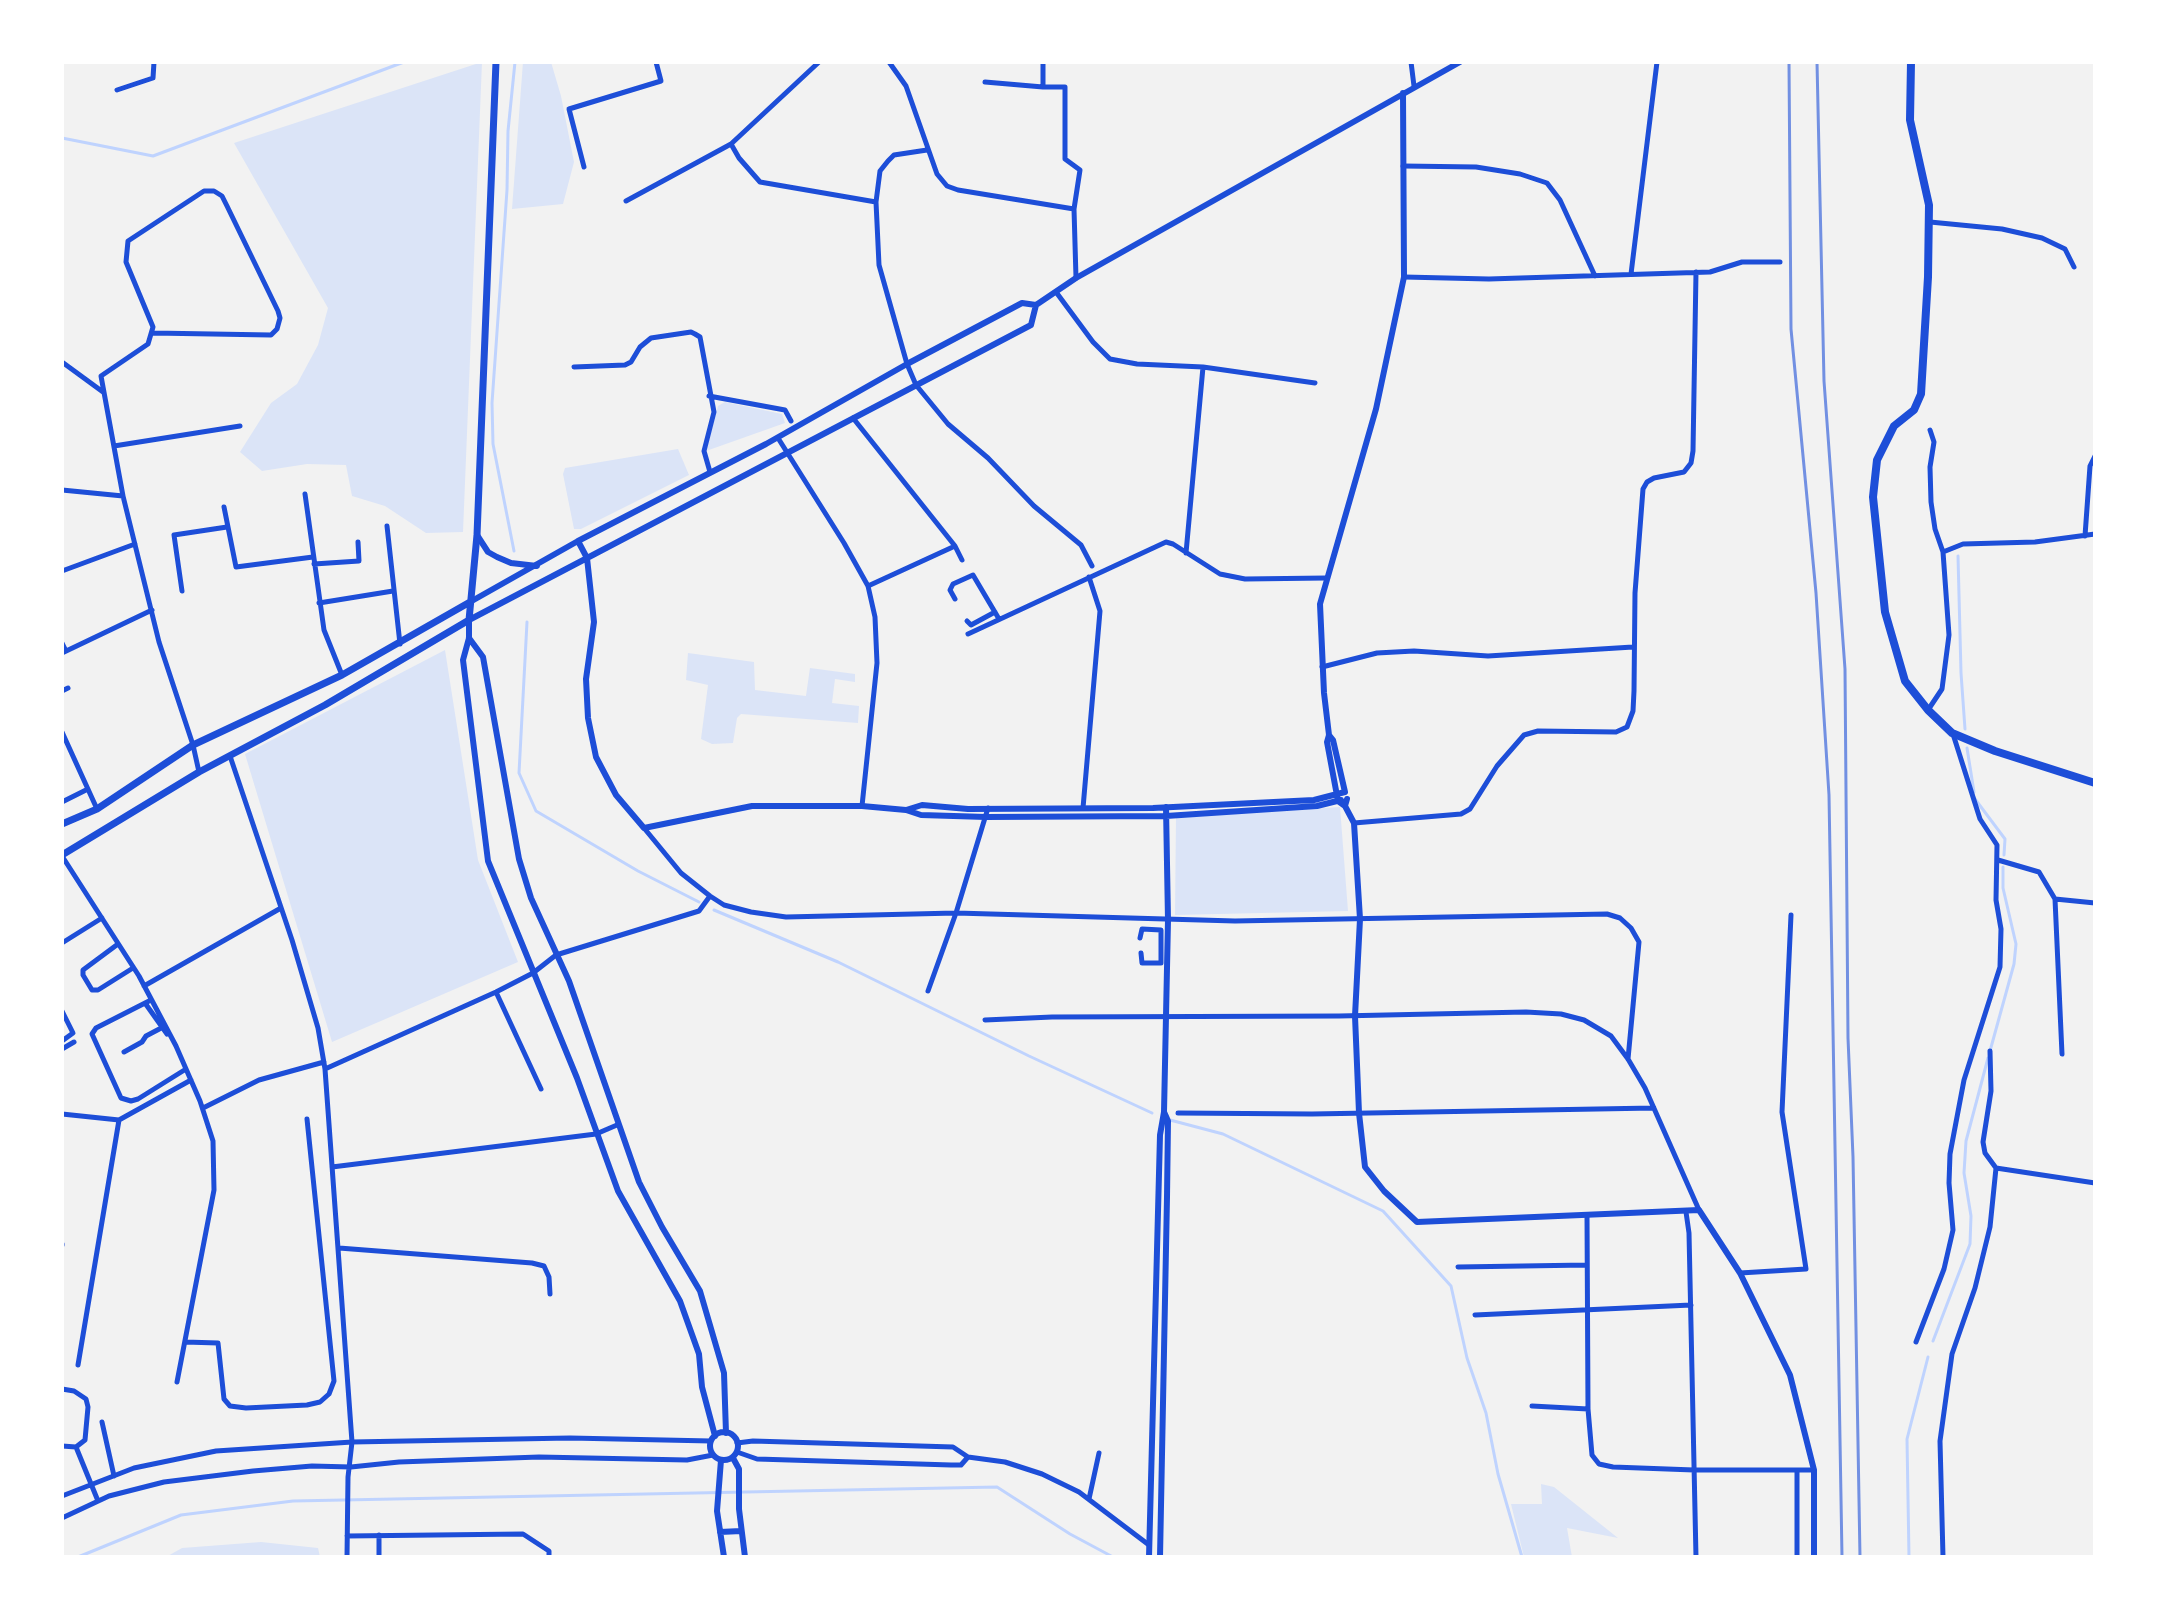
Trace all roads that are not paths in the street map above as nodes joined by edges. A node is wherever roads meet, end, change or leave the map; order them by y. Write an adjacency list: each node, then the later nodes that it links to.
1 (154, 62): 14 (street)
2 (496, 62): 58 (main road)
3 (656, 62): 19 (street)
4 (819, 62): 16 (street)
5 (889, 62): 17 (street)
6 (1043, 62): 13 (street)
7 (1411, 62): 12 (street)
8 (1460, 62): 12 (street)
9 (1657, 62): 27 (street)
10 (1911, 62): 23 (main road)
11 (985, 82): 13 (street)
12 (1414, 86): 15 (street)
13 (1043, 87): 22 (street)
14 (117, 90)
15 (1403, 93): 18 (street); 30 (street)
16 (731, 144): 20 (street); 21 (street)
17 (927, 150): 21 (street); 22 (street)
18 (1403, 166): 28 (street); 29 (street)
19 (584, 167)
20 (626, 201)
21 (876, 202): 35 (street)
22 (1074, 209): 30 (street)
23 (1930, 222): 25 (street); 93 (main road)
24 (1780, 262): 26 (street)
25 (2074, 267)
26 (1696, 272): 27 (street); 89 (street)
27 (1631, 274): 28 (street)
28 (1595, 276): 29 (street)
29 (1404, 277): 73 (street)
30 (1076, 278): 31 (street)
31 (1056, 292): 32 (street); 37 (street)
32 (1036, 305): 35 (street); 39 (street)
33 (153, 333): 33 (street); 40 (street)
34 (62, 362): 40 (street)
35 (907, 364): 39 (street); 46 (street)
36 (574, 367): 41 (street)
37 (1203, 367): 38 (street); 65 (street)
38 (1315, 383)
39 (916, 385): 42 (street); 70 (street)
40 (104, 393): 47 (street)
41 (709, 396): 43 (street); 50 (street)
42 (853, 418): 48 (street); 63 (street)
43 (791, 421)
44 (240, 426): 47 (street)
45 (1930, 430): 64 (street)
46 (778, 438): 48 (street); 50 (street)
47 (114, 446): 53 (street)
48 (788, 453): 66 (street); 74 (street)
49 (2095, 456): 59 (street)
50 (710, 472): 60 (street)
51 (62, 490): 53 (street)
52 (305, 494): 67 (street)
53 (123, 496): 62 (street)
54 (224, 507): 56 (street)
55 (387, 526): 76 (street)
56 (227, 527): 67 (street); 75 (street)
57 (2095, 534): 59 (street)
58 (477, 535): 69 (street); 78 (main road)
59 (2085, 536): 64 (street)
60 (578, 541): 66 (street); 69 (street)
61 (358, 542): 67 (street)
62 (135, 544): 71 (street); 80 (street)
63 (955, 546): 68 (street); 74 (street)
64 (1943, 552): 93 (street)
65 (1185, 554): 72 (street); 73 (street)
66 (587, 558): 83 (street); 113 (street)
67 (313, 560): 79 (street)
68 (962, 560)
69 (537, 566): 78 (street)
70 (1092, 566)
71 (62, 571)
72 (1089, 577): 82 (street); 106 (street)
73 (1326, 578): 91 (street)
74 (868, 586): 103 (street)
75 (182, 591)
76 (393, 591): 79 (street); 88 (street)
77 (955, 599): 81 (street)
78 (470, 602): 83 (main road); 88 (main road)
79 (319, 603): 92 (street)
80 (152, 610): 90 (street); 96 (street)
81 (995, 612): 82 (street); 84 (street)
82 (999, 619): 85 (street)
83 (469, 620): 86 (street); 97 (main road)
84 (967, 621)
85 (968, 634)
86 (469, 638): 130 (street); 132 (street)
87 (62, 643): 90 (street)
88 (400, 644): 92 (main road)
89 (1633, 647): 91 (street); 111 (street)
90 (64, 652)
91 (1322, 667): 101 (street)
92 (342, 675): 96 (main road)
93 (1928, 710): 95 (main road)
94 (62, 732): 100 (street)
95 (1952, 733): 99 (main road); 115 (street)
96 (193, 745): 98 (street); 107 (main road)
97 (230, 756): 98 (main road); 119 (street)
98 (199, 772): 114 (main road)
99 (2095, 783)
100 (88, 789): 102 (street); 107 (street)
101 (1342, 798): 104 (street); 109 (street); 111 (street)
102 (62, 802)
103 (862, 806): 108 (street); 113 (street)
104 (1166, 807): 106 (street); 109 (street)
105 (988, 808): 106 (street); 108 (street); 110 (street)
106 (1083, 808)
107 (97, 809): 112 (main road)
108 (906, 810): 110 (street)
109 (1166, 816): 110 (street); 124 (street)
110 (986, 817): 120 (street)
111 (1354, 823): 123 (street)
112 (62, 824)
113 (644, 828): 116 (street)
114 (62, 856): 122 (street)
115 (1998, 860): 117 (street); 178 (street)
116 (708, 898): 120 (street); 130 (street)
117 (2055, 899): 118 (street); 147 (street)
118 (2095, 903)
119 (281, 908): 133 (street); 149 (street)
120 (956, 913): 124 (street); 134 (street)
121 (1791, 915): 172 (street)
122 (102, 918): 127 (street); 128 (street)
123 (1360, 919): 124 (street); 139 (street); 148 (street)
124 (1168, 920): 125 (street)
125 (1164, 930): 126 (street); 129 (street); 138 (street)
126 (1140, 938)
127 (62, 943)
128 (118, 944): 131 (street); 131 (street)
129 (1141, 953)
130 (556, 955): 132 (street); 161 (street)
131 (133, 968): 133 (street)
132 (533, 973): 135 (street); 162 (street)
133 (144, 986): 136 (street)
134 (928, 991)
135 (496, 992): 149 (street); 152 (street)
136 (148, 1001): 141 (street); 150 (street)
137 (62, 1011): 142 (street)
138 (1165, 1016): 139 (street); 140 (street); 155 (street)
139 (1355, 1016): 148 (street); 157 (street)
140 (985, 1020)
141 (164, 1026): 146 (street); 150 (street)
142 (62, 1041)
143 (74, 1042): 144 (street)
144 (62, 1049)
145 (1990, 1051): 164 (street)
146 (124, 1052)
147 (2062, 1054)
148 (1628, 1059): 154 (street)
149 (324, 1065): 153 (street); 163 (street)
150 (185, 1070): 151 (street)
151 (191, 1080): 153 (street); 160 (street)
152 (541, 1089)
153 (203, 1108): 177 (street)
154 (1654, 1108): 157 (street); 166 (street)
155 (1164, 1112): 210 (street); 217 (street)
156 (1178, 1113): 157 (street)
157 (1359, 1113): 168 (street)
158 (62, 1114): 160 (street)
159 (307, 1119): 177 (street)
160 (119, 1120): 179 (street)
161 (617, 1125): 162 (street); 185 (street)
162 (596, 1134): 163 (street); 186 (street)
163 (332, 1167): 169 (street)
164 (1996, 1168): 165 (street); 221 (street)
165 (2095, 1183)
166 (1699, 1210): 167 (street); 172 (street)
167 (1686, 1212): 168 (street); 174 (street)
168 (1587, 1215): 170 (street)
169 (339, 1248): 173 (street); 187 (street)
170 (1587, 1265): 171 (street); 175 (street)
171 (1458, 1267)
172 (1740, 1273): 199 (street)
173 (550, 1294)
174 (1691, 1305): 175 (street); 197 (street)
175 (1588, 1308): 176 (street); 183 (street)
176 (1475, 1315)
177 (185, 1342): 180 (street)
178 (1916, 1342)
179 (78, 1365)
180 (177, 1382)
181 (62, 1389): 190 (street)
182 (1532, 1406): 183 (street)
183 (1588, 1409): 197 (street)
184 (102, 1422): 200 (street)
185 (726, 1433): 186 (street); 188 (street)
186 (713, 1438): 187 (street); 192 (street)
187 (352, 1442): 196 (street); 200 (street)
188 (737, 1443): 193 (street); 194 (street)
189 (62, 1446): 190 (street)
190 (76, 1447): 201 (street)
191 (1099, 1453): 203 (street)
192 (713, 1455): 195 (street); 196 (street)
193 (735, 1455): 194 (street); 195 (street); 206 (street)
194 (968, 1457): 203 (street)
195 (721, 1460): 207 (street)
196 (351, 1467): 204 (street); 209 (street)
197 (1694, 1470): 198 (street); 218 (street)
198 (1797, 1470): 199 (street); 219 (street)
199 (1814, 1470): 220 (street)
200 (114, 1476): 201 (street)
201 (91, 1483): 202 (street); 204 (street)
202 (62, 1496)
203 (1089, 1499): 210 (street)
204 (98, 1501): 205 (street)
205 (62, 1518)
206 (741, 1531): 207 (street); 215 (street)
207 (720, 1532): 214 (street)
208 (379, 1535): 209 (street); 212 (street); 213 (street)
209 (347, 1536): 211 (street)
210 (1149, 1545): 216 (street)
211 (347, 1557)
212 (379, 1557)
213 (549, 1557)
214 (724, 1557)
215 (745, 1557)
216 (1149, 1557)
217 (1160, 1557)
218 (1696, 1557)
219 (1797, 1557)
220 (1814, 1557)
221 (1943, 1557)

